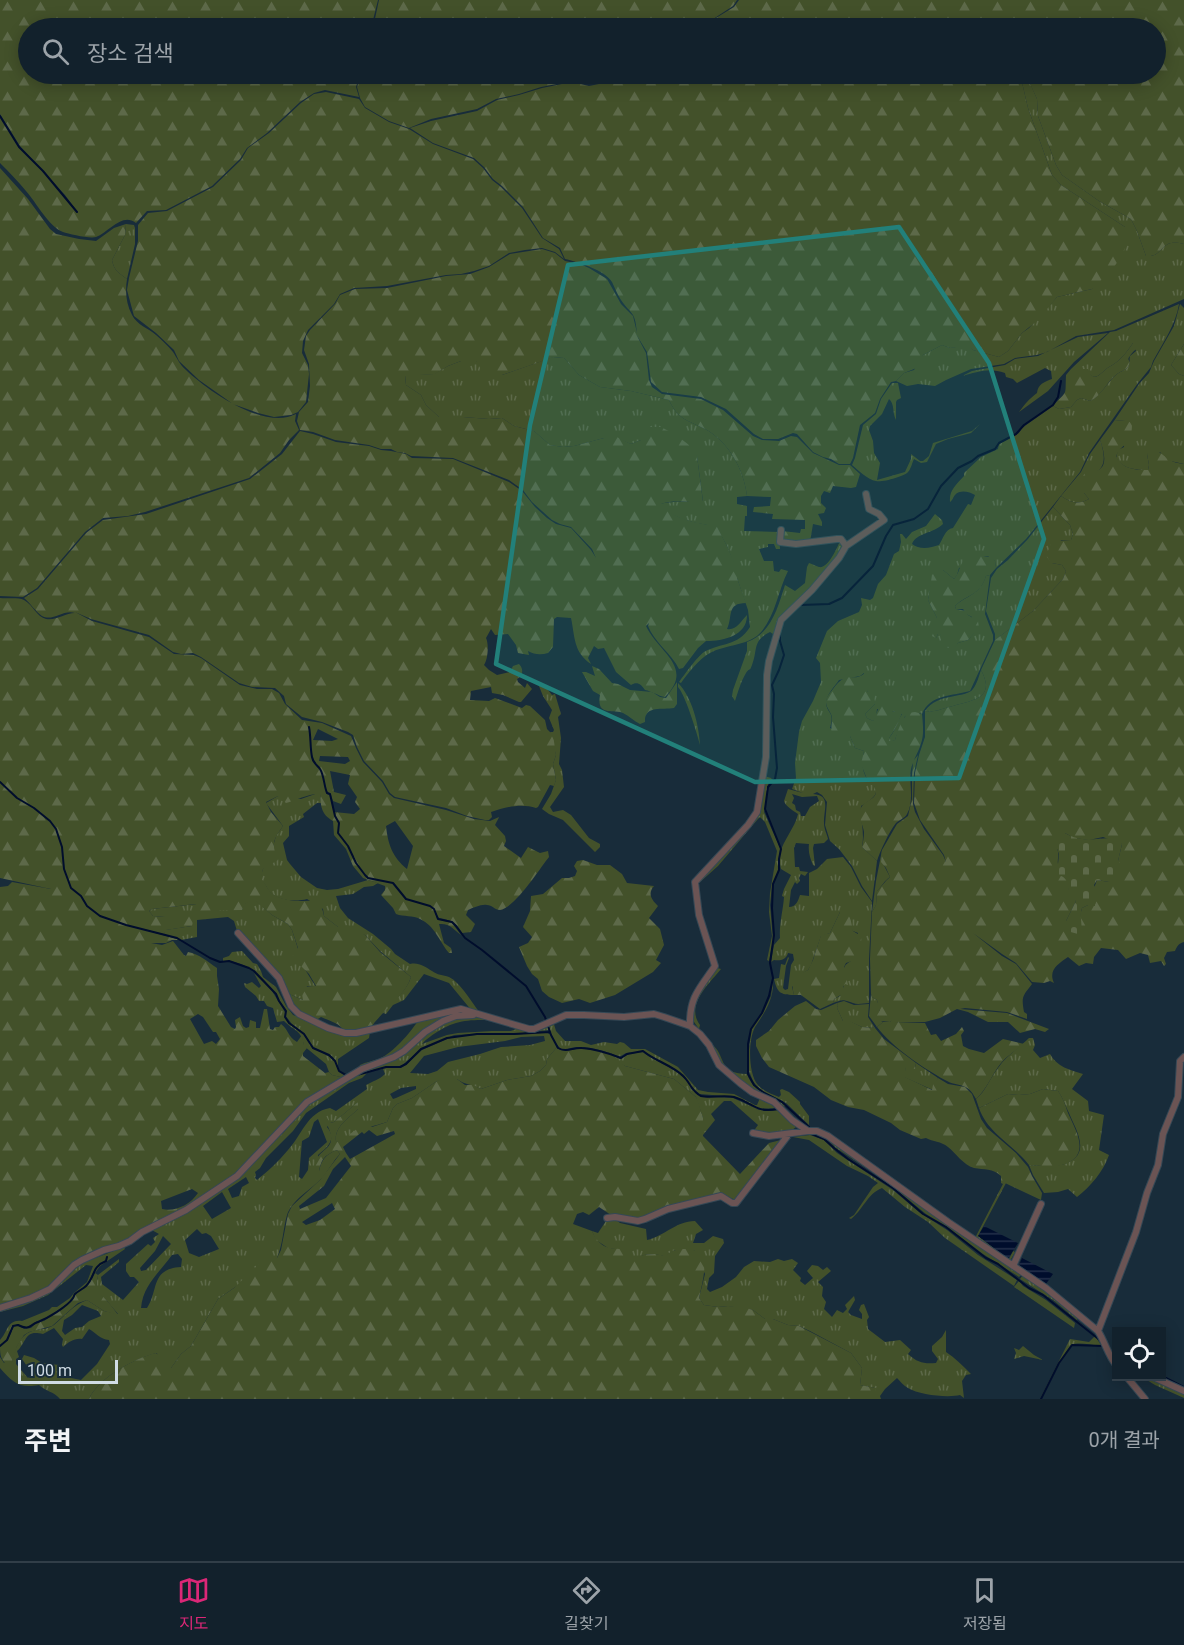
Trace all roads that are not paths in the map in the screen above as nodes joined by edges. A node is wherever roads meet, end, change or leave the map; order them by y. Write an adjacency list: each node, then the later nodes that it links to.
1 (866, 494): 3 (street)
2 (781, 530): 3 (street)
3 (846, 546): 6 (street)
4 (238, 933): 5 (street)
5 (483, 1015): 6 (street); 14 (street)
6 (690, 1026): 8 (street)
7 (1184, 1057): 15 (street)
8 (808, 1131): 10 (street); 13 (street)
9 (753, 1133): 10 (street)
10 (789, 1134): 12 (street)
11 (1041, 1204): 13 (street)
12 (607, 1218)
13 (1013, 1266): 15 (street)
14 (0, 1308)
15 (1098, 1331): 16 (street)
16 (1112, 1355)
17 (1129, 1381): 20 (street)
18 (1160, 1381): 19 (street)
19 (1184, 1391)
20 (1145, 1399)

